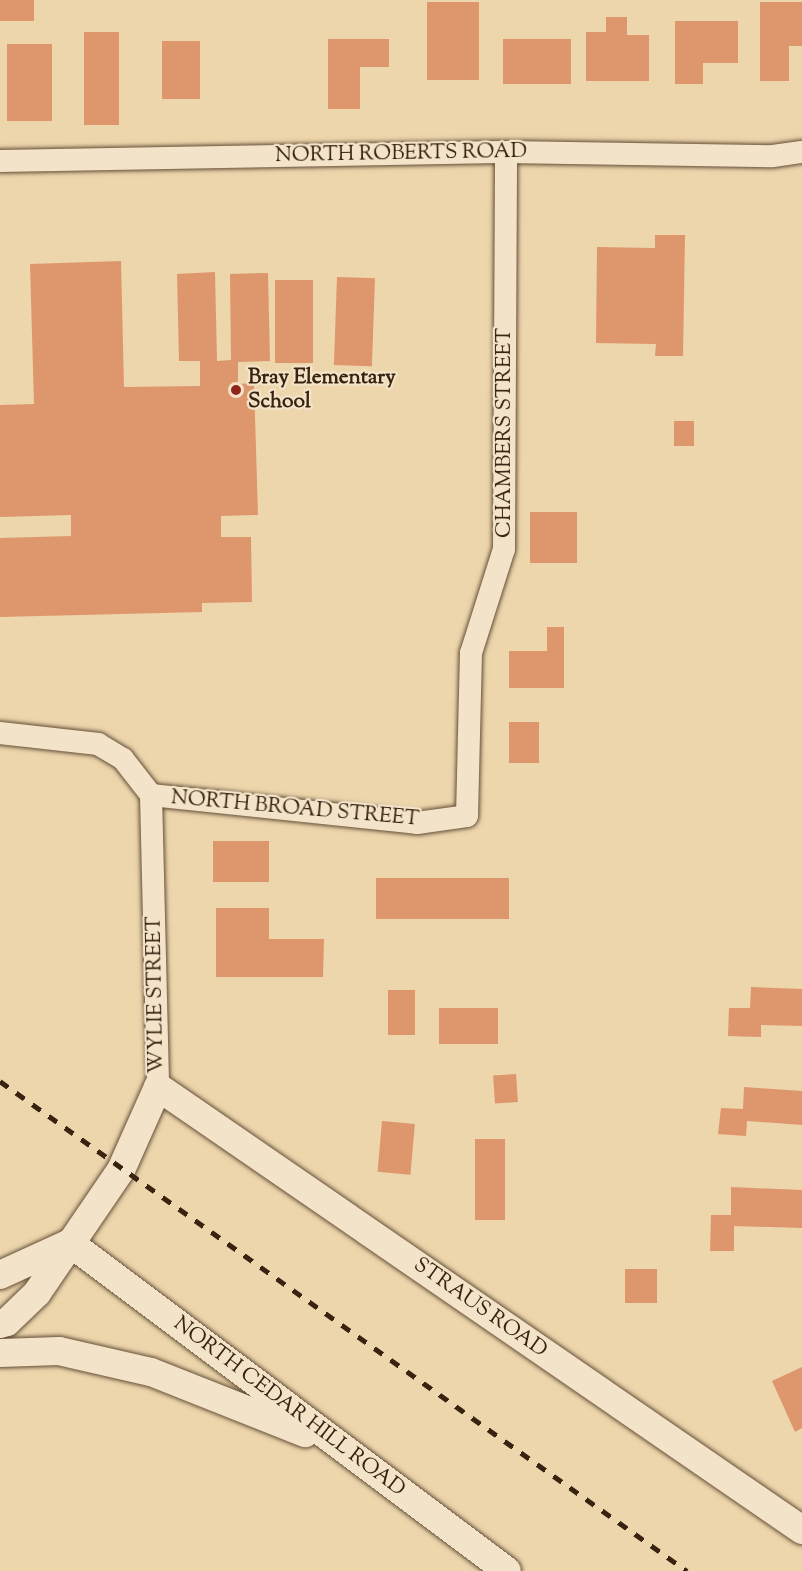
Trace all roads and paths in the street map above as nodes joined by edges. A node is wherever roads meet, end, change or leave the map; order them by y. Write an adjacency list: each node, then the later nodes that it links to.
1 (506, 152): 2 (street, NORTH ROBERTS ROAD); 3 (street, NORTH ROBERTS ROAD); 6 (street, CHAMBERS STREET)
2 (802, 152)
3 (0, 161)
4 (0, 733): 5 (street, NORTH BROAD STREET)
5 (151, 795): 6 (street, NORTH BROAD STREET); 7 (street, WYLIE STREET)
6 (467, 816)
7 (158, 1087): 8 (street, WYLIE STREET); 13 (street, STRAUS ROAD)
8 (70, 1243): 9 (street); 10 (street, WYLIE STREET); 12 (street, NORTH CEDAR HILL ROAD)
9 (0, 1275)
10 (0, 1324)
11 (0, 1353): 12 (street)
12 (346, 1450): 14 (street, NORTH CEDAR HILL ROAD)
13 (802, 1530)
14 (507, 1571)

